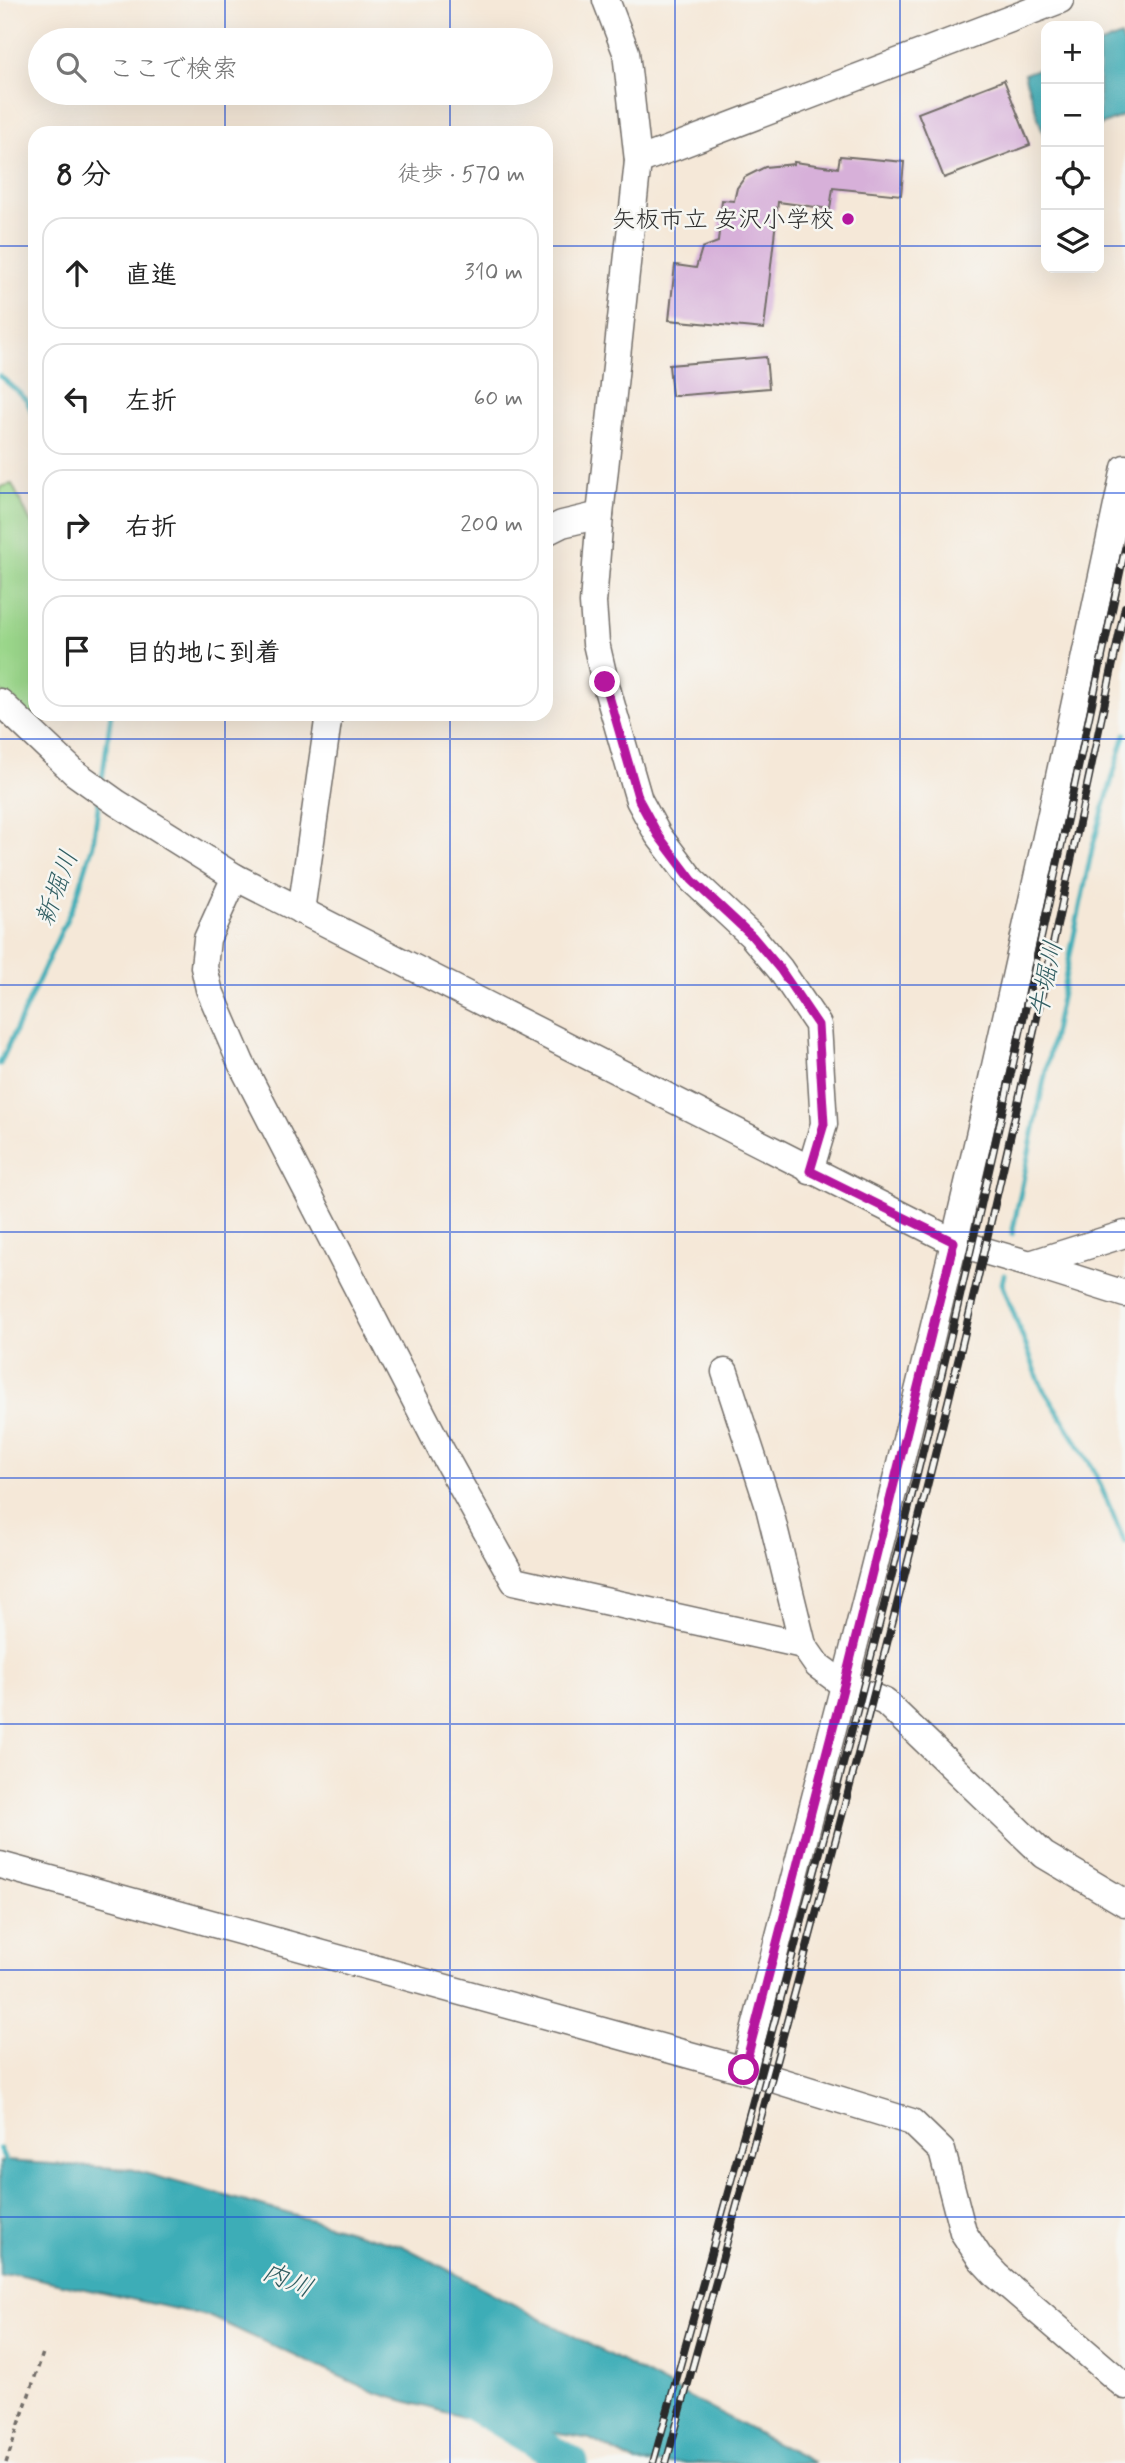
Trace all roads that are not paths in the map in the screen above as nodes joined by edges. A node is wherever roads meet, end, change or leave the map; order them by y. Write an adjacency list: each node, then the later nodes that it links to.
1 (606, 0): 3 (street)
2 (1060, 0): 3 (street)
3 (638, 161): 5 (street)
4 (1125, 468): 13 (street)
5 (600, 515): 6 (street); 11 (street)
6 (553, 528)
7 (0, 702): 9 (street)
8 (328, 721): 10 (street)
9 (235, 877): 10 (street); 17 (street)
10 (301, 911): 11 (street)
11 (810, 1171): 13 (street)
12 (1125, 1234): 14 (street)
13 (954, 1242): 14 (street); 18 (street)
14 (1030, 1264): 15 (street)
15 (1125, 1294)
16 (725, 1372): 17 (street)
17 (803, 1646): 18 (street)
18 (844, 1685): 20 (street); 21 (street)
19 (0, 1865): 21 (street)
20 (1125, 1903)
21 (744, 2070): 22 (street)
22 (1125, 2386)

